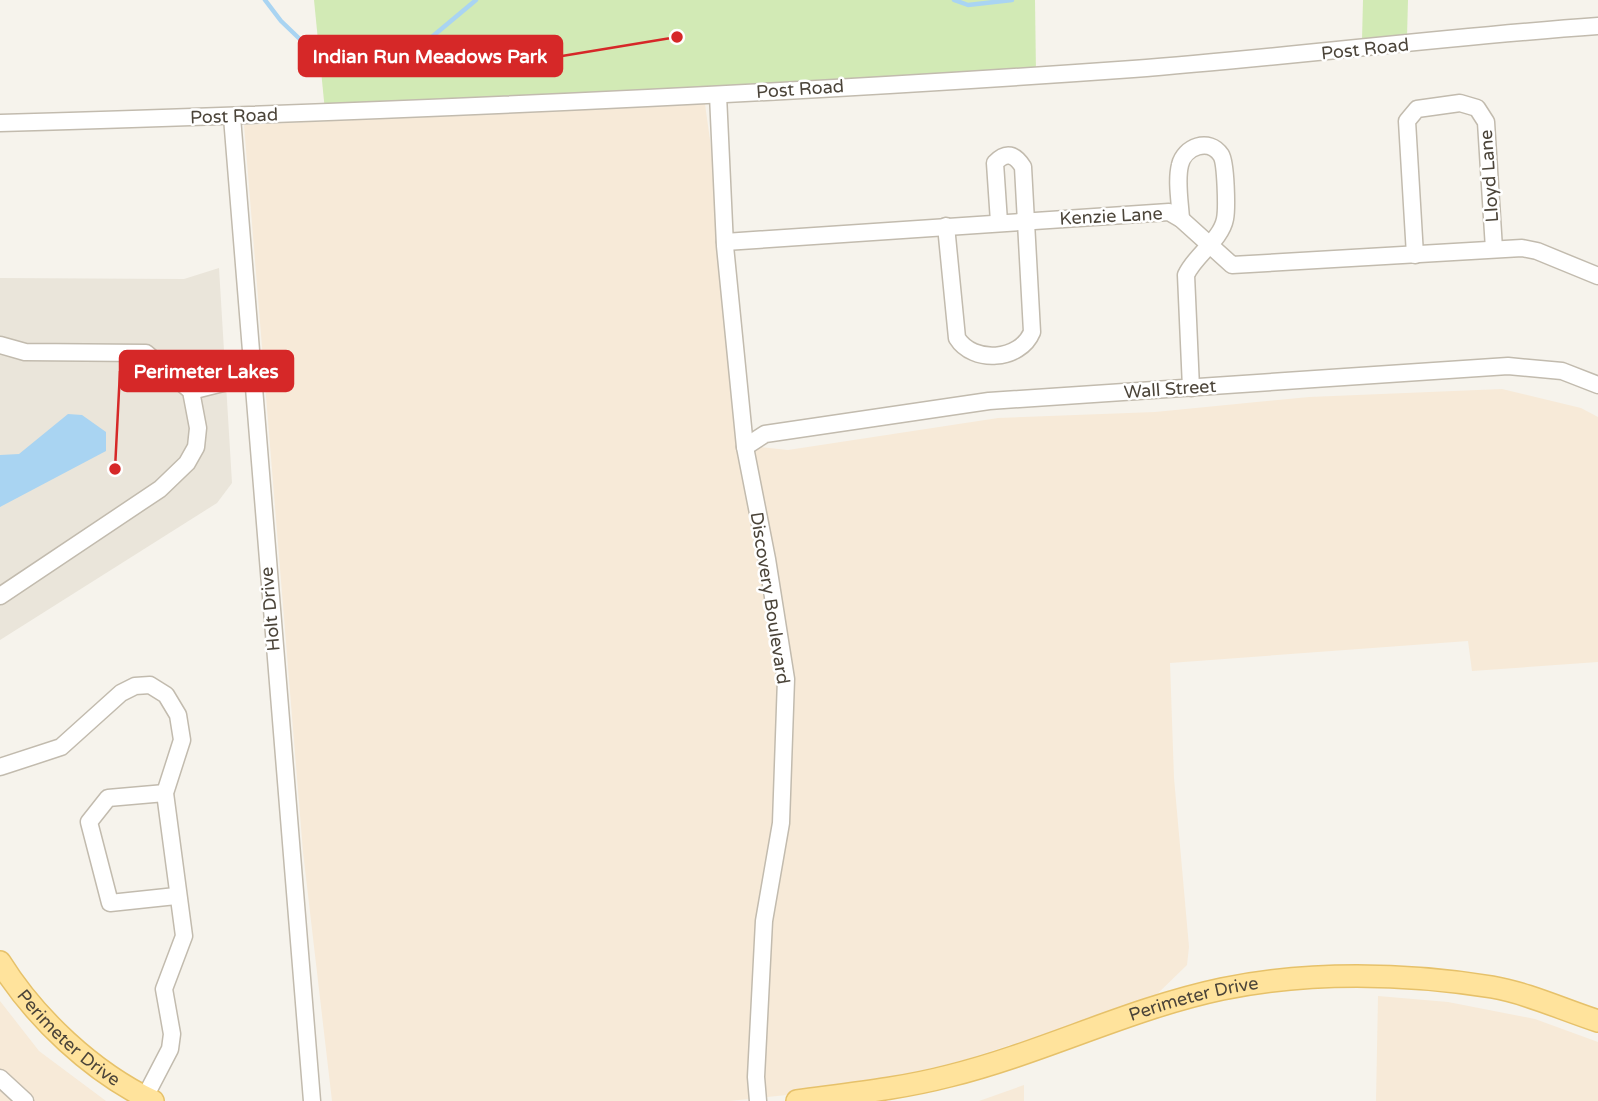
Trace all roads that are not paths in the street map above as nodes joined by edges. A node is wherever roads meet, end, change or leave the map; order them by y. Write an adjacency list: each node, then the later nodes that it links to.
1 (1598, 26): 2 (street, Post Road)
2 (718, 95): 3 (street, Post Road); 9 (street, Discovery Boulevard)
3 (232, 117): 4 (street, Post Road); 15 (street, Holt Drive)
4 (0, 123)
5 (1181, 219): 6 (street, Kenzie Lane); 10 (street, Kenzie Lane); 10 (street)
6 (1025, 220): 7 (street, Kenzie Lane); 7 (street); 8 (street)
7 (999, 222): 8 (street, Kenzie Lane)
8 (946, 226): 9 (street, Kenzie Lane)
9 (725, 243): 19 (street, Discovery Boulevard)
10 (1209, 243): 12 (street, Kenzie Lane); 17 (street)
11 (1494, 249): 12 (street, Kenzie Lane); 12 (street, Lloyd Lane); 13 (street, Kenzie Lane)
12 (1415, 255)
13 (1598, 276)
14 (0, 345): 18 (street)
15 (251, 376): 18 (street); 29 (street, Holt Drive)
16 (1598, 384): 17 (street, Wall Street)
17 (1191, 388): 19 (street, Wall Street)
18 (191, 391): 20 (street)
19 (745, 447): 30 (street, Discovery Boulevard)
20 (0, 596)
21 (0, 768): 22 (street)
22 (165, 793): 23 (street); 23 (street)
23 (176, 896): 27 (street)
24 (0, 962): 27 (main road, Perimeter Drive)
25 (1598, 1021): 31 (main road, Perimeter Drive)
26 (0, 1078): 28 (street)
27 (149, 1099)
28 (25, 1101)
29 (312, 1101)
30 (758, 1101)
31 (797, 1101)

